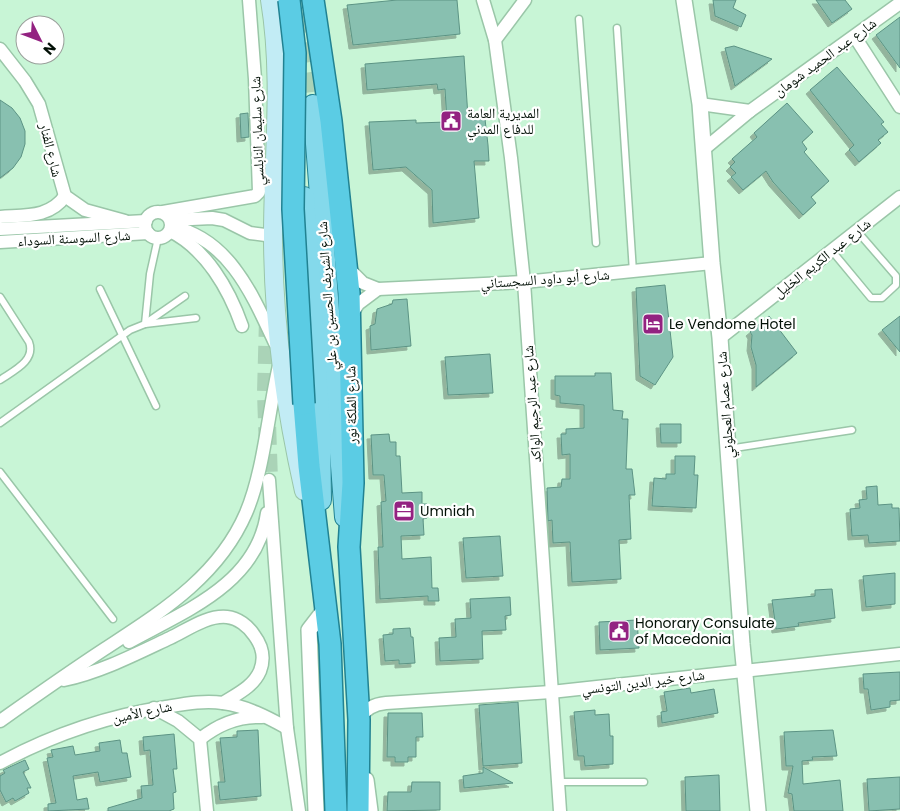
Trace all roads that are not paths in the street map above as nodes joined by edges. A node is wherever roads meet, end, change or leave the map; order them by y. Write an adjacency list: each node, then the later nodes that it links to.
1 (249, 0): 26 (street, شارع سليمان النابلسي)
2 (270, 0): 30 (main road)
3 (289, 0): 56 (highway, bridge)
4 (312, 0): 19 (highway, شارع الملكة نور)
5 (323, 0): 19 (main road)
6 (483, 0): 13 (street, شارع عبد الرحيم الواكد)
7 (525, 0): 13 (street)
8 (684, 0): 15 (street, شارع عصام العجلوني)
9 (900, 3): 12 (street, شارع عبد الحميد شومان)
10 (579, 18): 32 (lane)
11 (617, 28): 36 (lane)
12 (855, 37): 17 (street); 18 (street, شارع عبد الحميد شومان)
13 (495, 40): 37 (street, شارع عبد الرحيم الواكد)
14 (0, 50): 21 (street, شارع الفنار)
15 (700, 104): 18 (street); 20 (street, شارع عصام العجلوني)
16 (313, 106): 55 (main road, شارع الشريف الحسين بن علي)
17 (900, 107)
18 (750, 111): 20 (street, شارع عبد الحميد شومان)
19 (331, 121): 35 (highway, شارع الملكة نور)
20 (702, 150): 34 (street, شارع عصام العجلوني)
21 (64, 196): 24 (street); 25 (street)
22 (304, 197): 56 (main road, شارع الشريف الحسين بن علي)
23 (900, 197): 29 (street, شارع عبد الكريم الخليل)
24 (0, 217)
25 (125, 221): 27 (street, شارع السوسنة السوداء); 28 (street, شارع السوسنة السوداء)
26 (169, 222): 28 (street); 28 (street); 30 (street); 45 (street); 48 (street)
27 (0, 228)
28 (151, 231): 31 (street, شارع السوسنة السوداء); 44 (lane)
29 (857, 231): 33 (street, شارع عبد الكريم الخليل); 33 (lane)
30 (273, 236): 48 (main road)
31 (0, 242)
32 (596, 242)
33 (832, 251): 47 (street, شارع عبد الكريم الخليل)
34 (712, 263): 36 (street, شارع أبو داود السجستاني); 47 (street, شارع عصام العجلوني)
35 (345, 265): 39 (street); 43 (highway, شارع الملكة نور)
36 (633, 272): 37 (street, شارع أبو داود السجستاني)
37 (524, 282): 39 (street, شارع أبو داود السجستاني); 63 (street, شارع عبد الرحيم الواكد)
38 (100, 289): 46 (lane)
39 (378, 289): 43 (street)
40 (186, 296): 44 (lane)
41 (0, 297): 49 (lane)
42 (196, 318): 44 (lane)
43 (349, 318): 55 (highway, شارع الملكة نور)
44 (145, 324): 46 (lane)
45 (242, 326)
46 (122, 335): 50 (lane); 51 (lane)
47 (720, 338): 53 (street, شارع عصام العجلوني)
48 (279, 356): 56 (main road); 62 (street)
49 (0, 380)
50 (156, 406)
51 (0, 423)
52 (852, 430): 53 (lane)
53 (728, 449): 60 (street, شارع عصام العجلوني)
54 (0, 472): 58 (lane)
55 (349, 546): 61 (highway, شارع الملكة نور)
56 (323, 579): 57 (highway)
57 (326, 608): 77 (street); 78 (highway)
58 (113, 619)
59 (900, 654): 60 (street, شارع خير الدين التونسي)
60 (745, 670): 63 (street, شارع خير الدين التونسي); 82 (street, شارع عصام العجلوني)
61 (356, 679): 65 (street); 68 (highway, شارع الملكة نور)
62 (54, 683): 64 (street); 69 (street); 70 (street)
63 (551, 692): 65 (street, شارع خير الدين التونسي); 73 (street, شارع عبد الرحيم الواكد)
64 (223, 703): 66 (street, شارع الأمين); 67 (street, شارع الأمين)
65 (386, 703): 68 (street, شارع خير الدين التونسي)
66 (154, 708): 71 (street); 72 (street, شارع الأمين)
67 (267, 717): 70 (street, شارع الأمين); 71 (street)
68 (359, 720): 79 (highway, شارع الملكة نور); 80 (street)
69 (0, 721)
70 (287, 728): 76 (street)
71 (200, 739): 75 (street)
72 (0, 763)
73 (558, 782): 74 (lane); 81 (street, شارع عبد الرحيم الواكد)
74 (644, 782)
75 (207, 811)
76 (299, 811)
77 (316, 811)
78 (336, 811)
79 (358, 811)
80 (370, 811)
81 (560, 811)
82 (758, 811)

